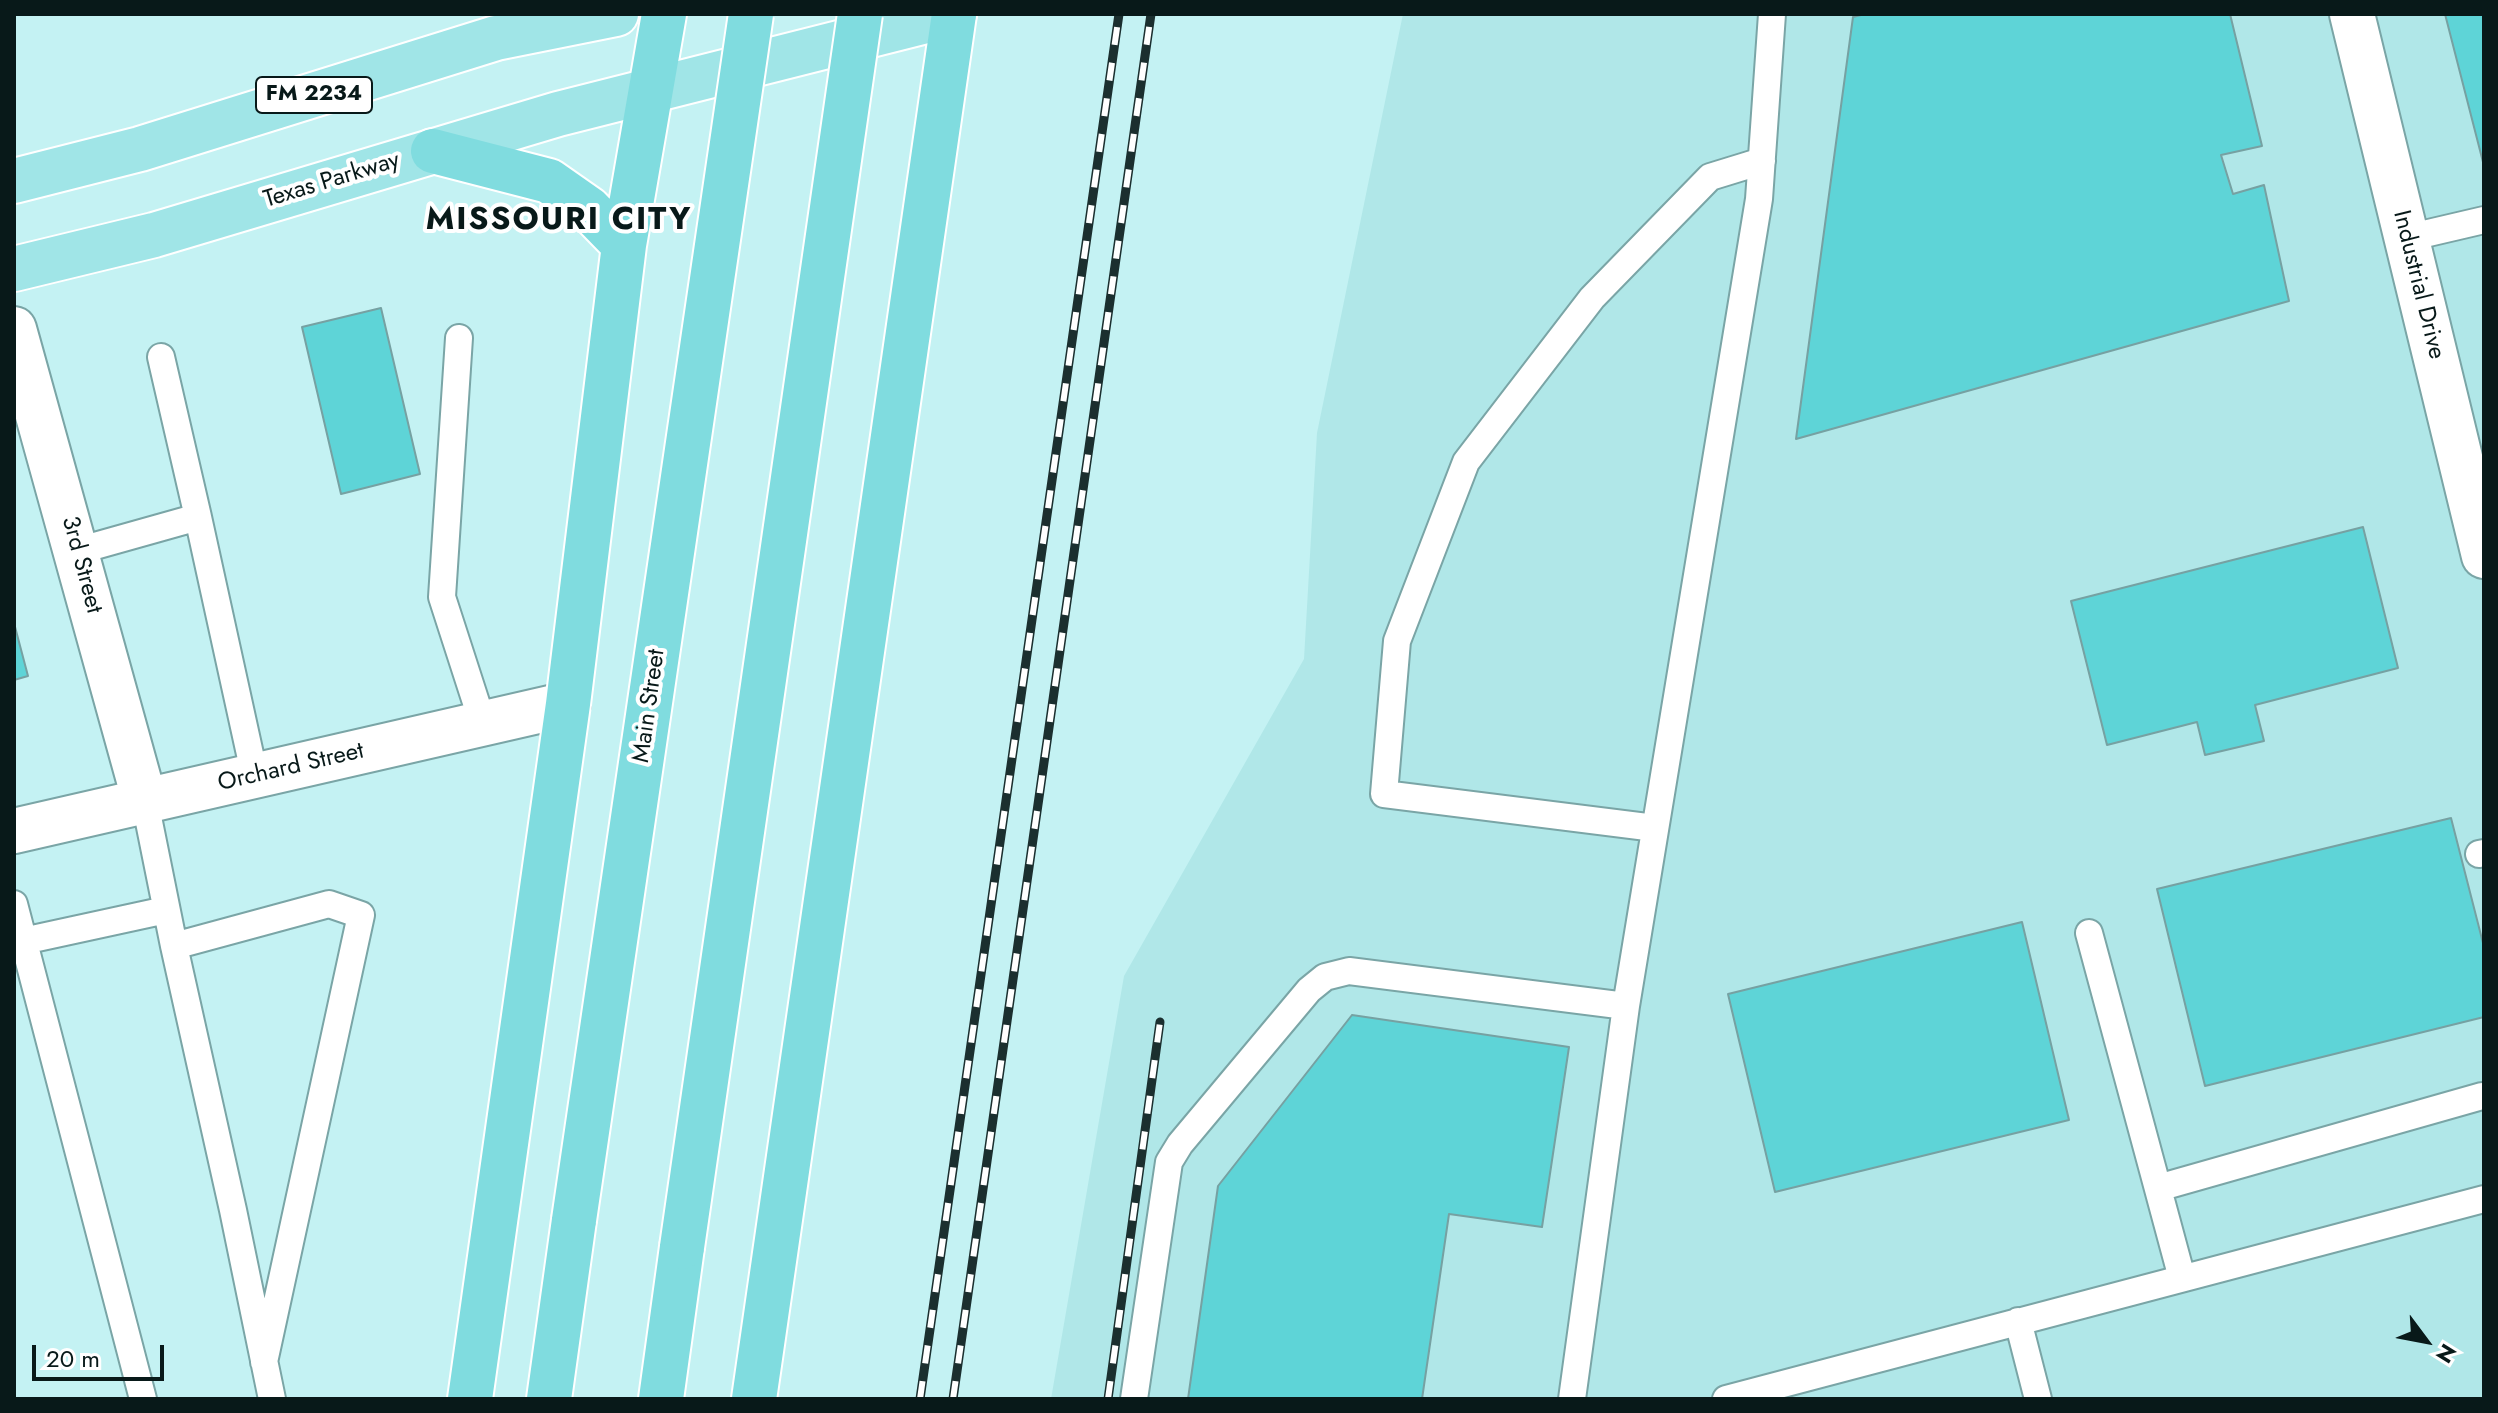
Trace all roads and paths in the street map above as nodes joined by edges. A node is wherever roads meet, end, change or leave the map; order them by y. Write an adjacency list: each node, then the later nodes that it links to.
1 (616, 14): 11 (main road, FM 2234)
2 (664, 14): 8 (highway)
3 (751, 14): 43 (highway, Main Street, bridge)
4 (860, 14): 44 (highway, bridge)
5 (954, 14): 8 (main road, Texas Parkway); 45 (highway)
6 (1772, 14): 10 (lane)
7 (2352, 14): 13 (street, Industrial Drive)
8 (650, 91): 9 (main road, Texas Parkway); 14 (highway)
9 (433, 151): 14 (highway); 15 (main road, Texas Parkway)
10 (1762, 161): 26 (lane); 26 (lane)
11 (14, 181)
12 (2484, 220): 13 (lane)
13 (2407, 238): 20 (street, Industrial Drive)
14 (624, 245): 22 (highway)
15 (14, 269)
16 (459, 338): 23 (lane)
17 (16, 346): 21 (street, 3rd Street)
18 (161, 357): 19 (lane)
19 (198, 517): 21 (lane); 24 (lane)
20 (2482, 538)
21 (77, 551): 25 (street, 3rd Street)
22 (568, 704): 23 (street, Orchard Street); 42 (highway)
23 (483, 724): 24 (street, Orchard Street)
24 (255, 777): 25 (street, Orchard Street)
25 (145, 802): 27 (street, Orchard Street); 29 (lane)
26 (1655, 828): 33 (lane)
27 (14, 831)
28 (14, 904): 31 (lane)
29 (166, 910): 31 (lane); 32 (lane)
30 (2089, 933): 35 (lane)
31 (19, 942): 40 (lane)
32 (174, 946): 39 (lane); 39 (lane)
33 (1626, 1006): 46 (lane); 47 (lane)
34 (2482, 1096): 35 (lane)
35 (2158, 1188): 37 (lane)
36 (2484, 1199): 37 (lane)
37 (2182, 1278): 38 (lane)
38 (2018, 1321): 48 (lane); 49 (lane)
39 (264, 1362): 41 (lane)
40 (143, 1399)
41 (272, 1399)
42 (470, 1399)
43 (549, 1399)
44 (661, 1399)
45 (754, 1399)
46 (1134, 1399)
47 (1572, 1399)
48 (1726, 1399)
49 (2038, 1399)

